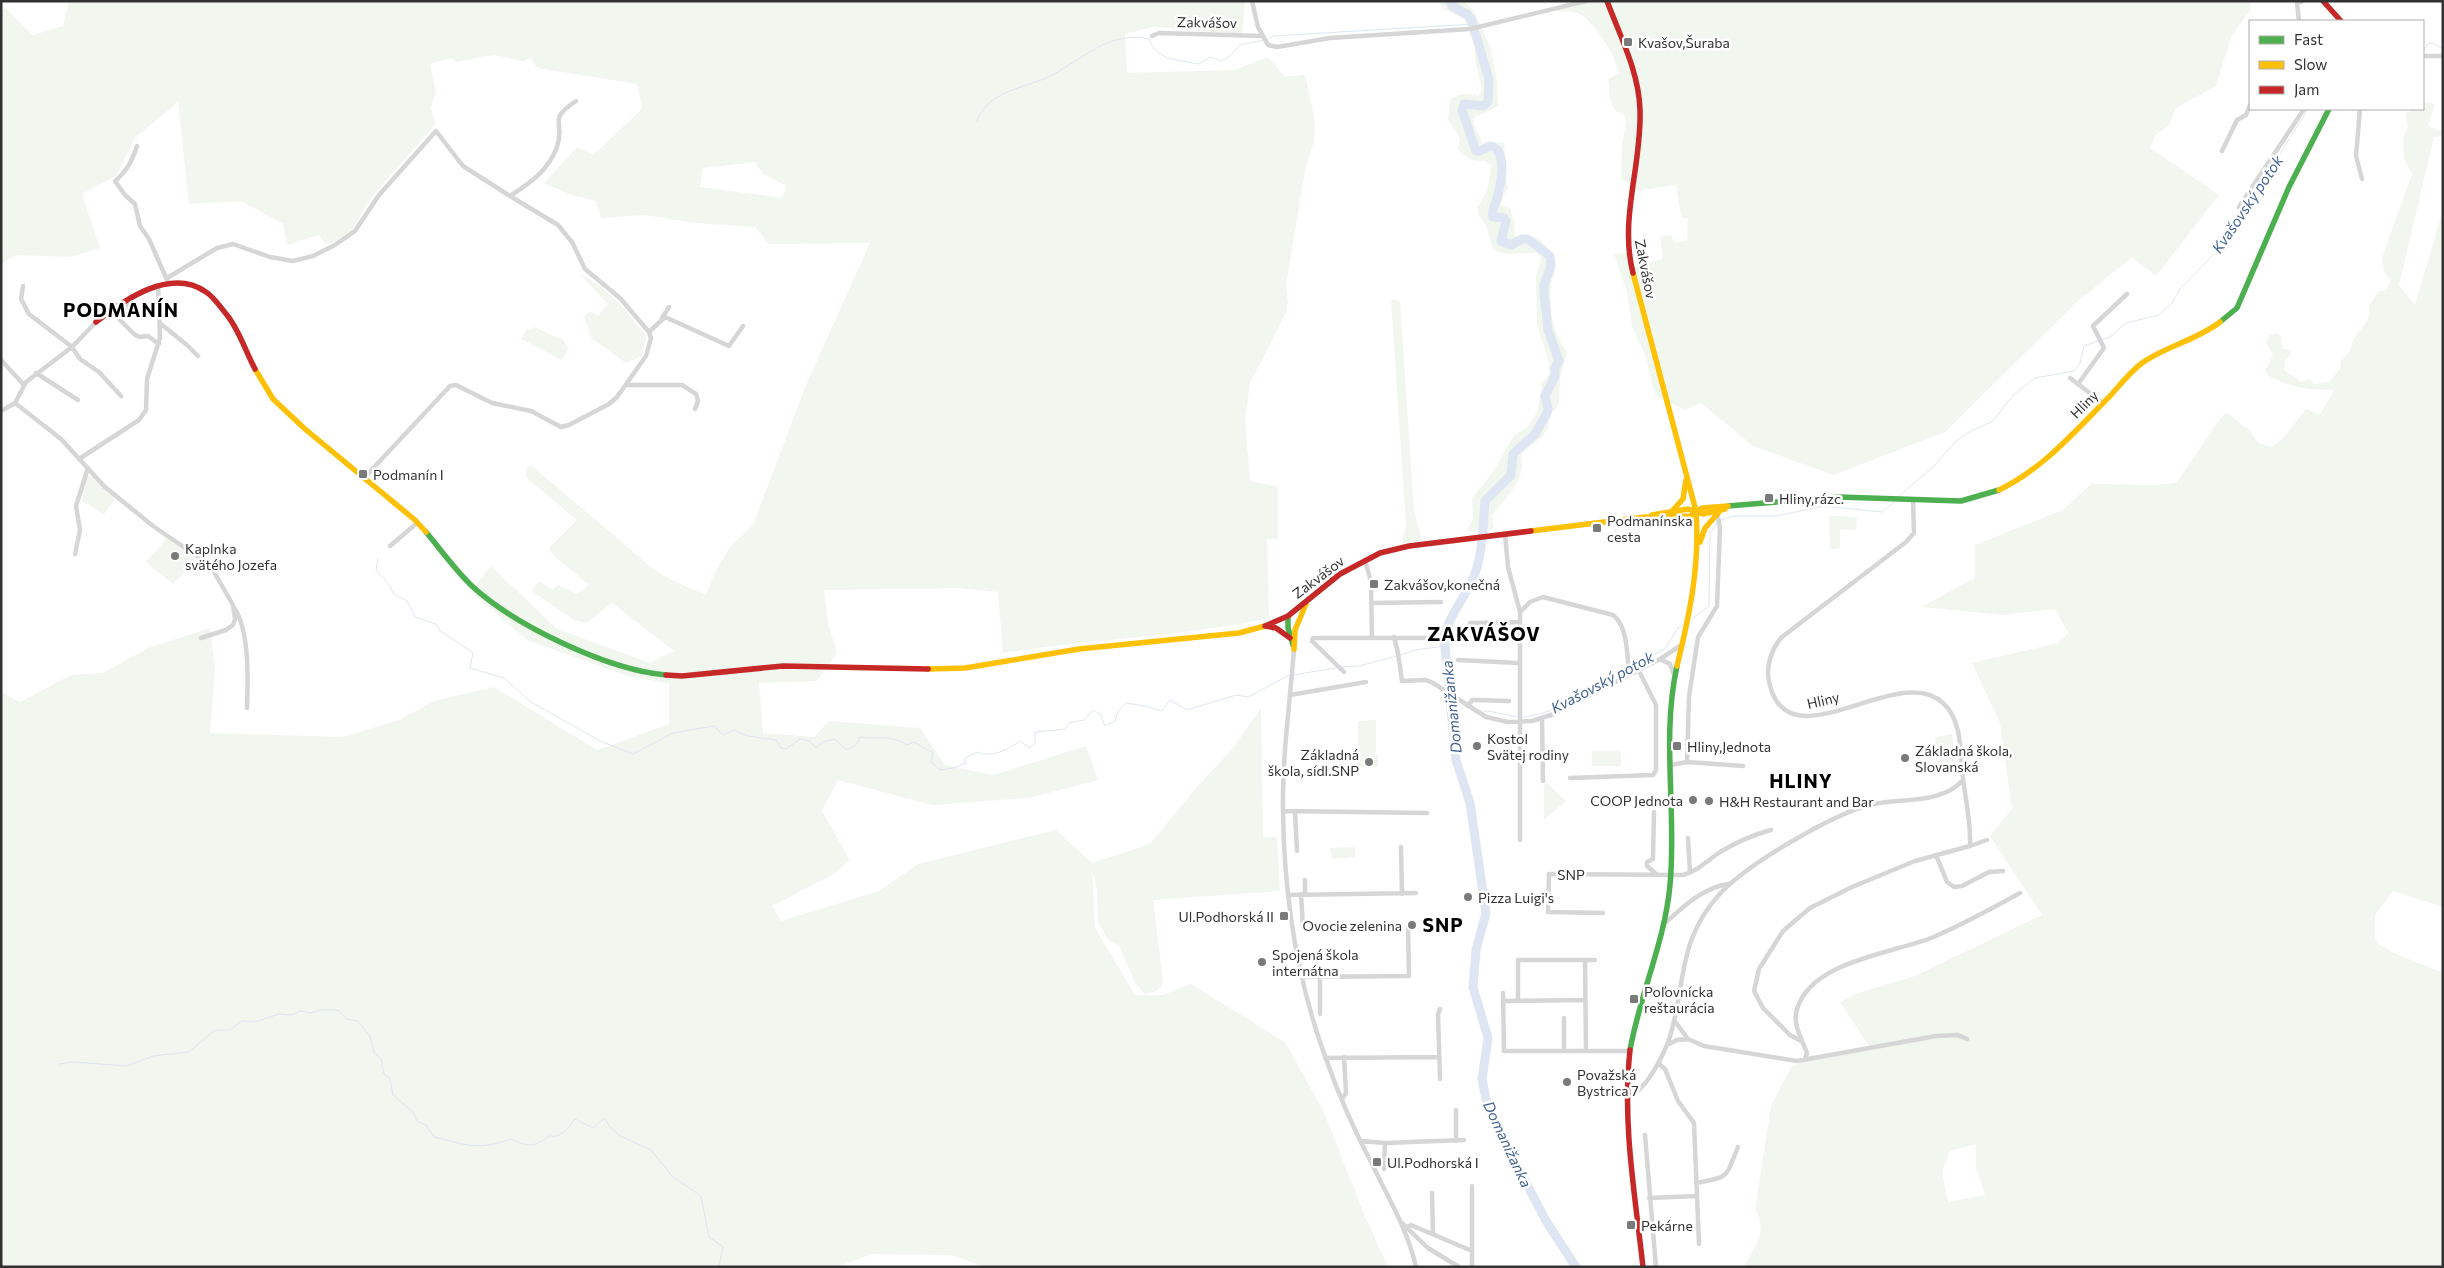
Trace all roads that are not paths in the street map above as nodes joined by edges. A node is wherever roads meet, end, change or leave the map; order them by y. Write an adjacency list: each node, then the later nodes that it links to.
1 (1252, 1): 9 (street, Zakvášov)
2 (1586, 1): 9 (street, Zakvášov)
3 (1607, 1): 52 (street, Zakvášov)
4 (2303, 1): 6 (street)
5 (2323, 1): 7 (street)
6 (2299, 20)
7 (2340, 20)
8 (1152, 36): 9 (street, Zakvášov)
9 (1264, 39)
10 (2424, 56): 11 (street)
11 (2443, 56)
12 (576, 101): 20 (street)
13 (2249, 108): 18 (street)
14 (2303, 110): 21 (street)
15 (2328, 110): 47 (street, Hliny)
16 (2360, 110): 19 (street)
17 (137, 146): 22 (street)
18 (2222, 151)
19 (2362, 179)
20 (510, 196): 22 (street); 34 (street)
21 (2239, 207)
22 (167, 281): 23 (street, Zakvášov); 53 (street, Zakvášov)
23 (158, 285): 26 (street, Zakvášov); 32 (street)
24 (23, 286): 36 (street)
25 (2127, 294): 41 (street)
26 (131, 296): 28 (street, Zakvášov); 30 (street)
27 (669, 307): 29 (street)
28 (112, 308): 30 (street); 31 (street, Zakvášov)
29 (662, 318): 33 (street); 34 (street)
30 (120, 320): 35 (street)
31 (96, 322): 36 (street)
32 (161, 324): 35 (street); 37 (street)
33 (743, 326)
34 (649, 332): 43 (street)
35 (159, 344): 50 (street)
36 (72, 347): 39 (street); 44 (street)
37 (198, 356)
38 (1, 360): 42 (street)
39 (36, 373): 42 (street); 45 (street)
40 (2070, 378): 41 (street)
41 (2078, 384): 47 (street)
42 (24, 385): 46 (street)
43 (628, 385): 49 (street); 53 (street)
44 (121, 396)
45 (78, 400)
46 (15, 403): 48 (street); 50 (street)
47 (2103, 403): 54 (street, Hliny)
48 (2, 409)
49 (695, 409)
50 (79, 459): 51 (street)
51 (88, 468): 64 (street); 69 (street)
52 (1687, 476): 56 (street); 57 (street, Zakvášov)
53 (364, 478): 60 (street, Zakvášov)
54 (1913, 501): 55 (street, Hliny); 101 (street, Hliny)
55 (1735, 506): 57 (street); 58 (street)
56 (1672, 511): 57 (street); 59 (street)
57 (1696, 511): 58 (street); 59 (street); 62 (street, Zakvášov)
58 (1720, 511): 62 (street); 97 (street)
59 (1645, 517): 61 (street, Zakvášov)
60 (417, 523): 63 (street); 74 (street, Zakvášov)
61 (1505, 534): 65 (street, Zakvášov); 70 (street)
62 (1699, 544): 81 (street, Zakvášov)
63 (390, 546)
64 (75, 554)
65 (1365, 560): 66 (street, Zakvášov); 68 (street, Zakvášov)
66 (1307, 601): 71 (street, Zakvášov); 75 (street)
67 (1441, 602): 68 (street)
68 (1372, 603): 78 (street, Zakvášov)
69 (233, 605): 77 (street); 94 (street)
70 (1520, 612): 72 (street); 87 (street)
71 (1288, 616): 74 (street, Zakvášov); 75 (street); 80 (street)
72 (1520, 622): 73 (street); 85 (street)
73 (1470, 623)
74 (1265, 626): 80 (street)
75 (1295, 630): 82 (street)
76 (1394, 637): 78 (street); 79 (street); 93 (street)
77 (201, 638)
78 (1372, 638): 88 (street)
79 (1427, 638)
80 (1291, 640): 82 (street)
81 (1683, 644): 83 (street); 89 (street, Zakvášov)
82 (1294, 649): 91 (street)
83 (1660, 659): 86 (street); 89 (street)
84 (1458, 660): 85 (street)
85 (1518, 663): 96 (street)
86 (1638, 669): 87 (street); 100 (street)
87 (1628, 670): 95 (street)
88 (1344, 672)
89 (1674, 676): 98 (street, Zakvášov)
90 (1366, 682): 91 (street)
91 (1290, 696): 103 (street)
92 (1509, 700): 93 (street)
93 (1468, 706): 96 (street)
94 (247, 708)
95 (1542, 718): 96 (street); 102 (street)
96 (1519, 719): 109 (street)
97 (1687, 762): 98 (street); 99 (street)
98 (1670, 765): 118 (street, Zakvášov)
99 (1743, 766)
100 (1570, 778)
101 (1963, 780): 111 (street, Hliny); 120 (street)
102 (1543, 781)
103 (1283, 811): 104 (street); 125 (street)
104 (1295, 811): 105 (street); 113 (street)
105 (1427, 812)
106 (1654, 812): 117 (street)
107 (1771, 830): 116 (street)
108 (1688, 838): 116 (street)
109 (1520, 840)
110 (1987, 840): 111 (street)
111 (1970, 846): 114 (street)
112 (1401, 847): 124 (street)
113 (1297, 851)
114 (1936, 856): 115 (street); 144 (street)
115 (2003, 871)
116 (1690, 873): 118 (street)
117 (1656, 874): 118 (street, SNP); 126 (street, SNP)
118 (1671, 875): 128 (street, Zakvášov)
119 (1305, 880): 123 (street)
120 (1729, 884): 128 (street); 141 (street)
121 (1416, 893): 124 (street)
122 (2020, 893): 144 (street)
123 (1303, 894): 124 (street); 125 (street); 129 (street)
124 (1402, 894)
125 (1288, 895): 133 (street)
126 (1604, 913)
127 (1408, 926): 132 (street)
128 (1662, 926): 148 (street, Zakvášov)
129 (1303, 927)
130 (1586, 960): 131 (street); 135 (street); 137 (street)
131 (1595, 960)
132 (1320, 976): 133 (street); 139 (street)
133 (1303, 977): 151 (street)
134 (1502, 993): 136 (street)
135 (1585, 1000): 137 (street); 147 (street)
136 (1503, 1001): 137 (street); 146 (street)
137 (1518, 1001)
138 (1440, 1009): 150 (street)
139 (1320, 1014)
140 (1564, 1018): 146 (street)
141 (1674, 1019): 142 (street); 145 (street)
142 (1688, 1039): 145 (street); 152 (street)
143 (1967, 1039): 152 (street)
144 (1802, 1041): 152 (street)
145 (1666, 1045): 153 (street)
146 (1564, 1050): 147 (street)
147 (1586, 1050): 148 (street)
148 (1630, 1051): 155 (street, Zakvášov)
149 (1344, 1057): 150 (street); 151 (street); 156 (street)
150 (1438, 1057): 154 (street)
151 (1326, 1058): 156 (street)
152 (1805, 1059)
153 (1658, 1064): 155 (street); 165 (street)
154 (1440, 1080)
155 (1626, 1096): 179 (street, Zakvášov)
156 (1342, 1099): 160 (street)
157 (1456, 1110): 161 (street)
158 (1645, 1134): 169 (street)
159 (1464, 1140): 161 (street)
160 (1361, 1141): 162 (street); 170 (street)
161 (1456, 1141): 162 (street)
162 (1385, 1143): 164 (street)
163 (1738, 1147): 165 (street)
164 (1384, 1169)
165 (1696, 1184): 168 (street)
166 (1472, 1186): 174 (street)
167 (1432, 1193): 172 (street)
168 (1696, 1196): 169 (street); 173 (street)
169 (1649, 1198): 180 (street)
170 (1399, 1220): 171 (street); 176 (street)
171 (1406, 1228): 172 (street); 175 (street)
172 (1433, 1234): 174 (street)
173 (1699, 1244)
174 (1472, 1250): 178 (street)
175 (1457, 1266): 177 (street)
176 (1416, 1267)
177 (1445, 1267)
178 (1472, 1267)
179 (1643, 1267)
180 (1656, 1267)

